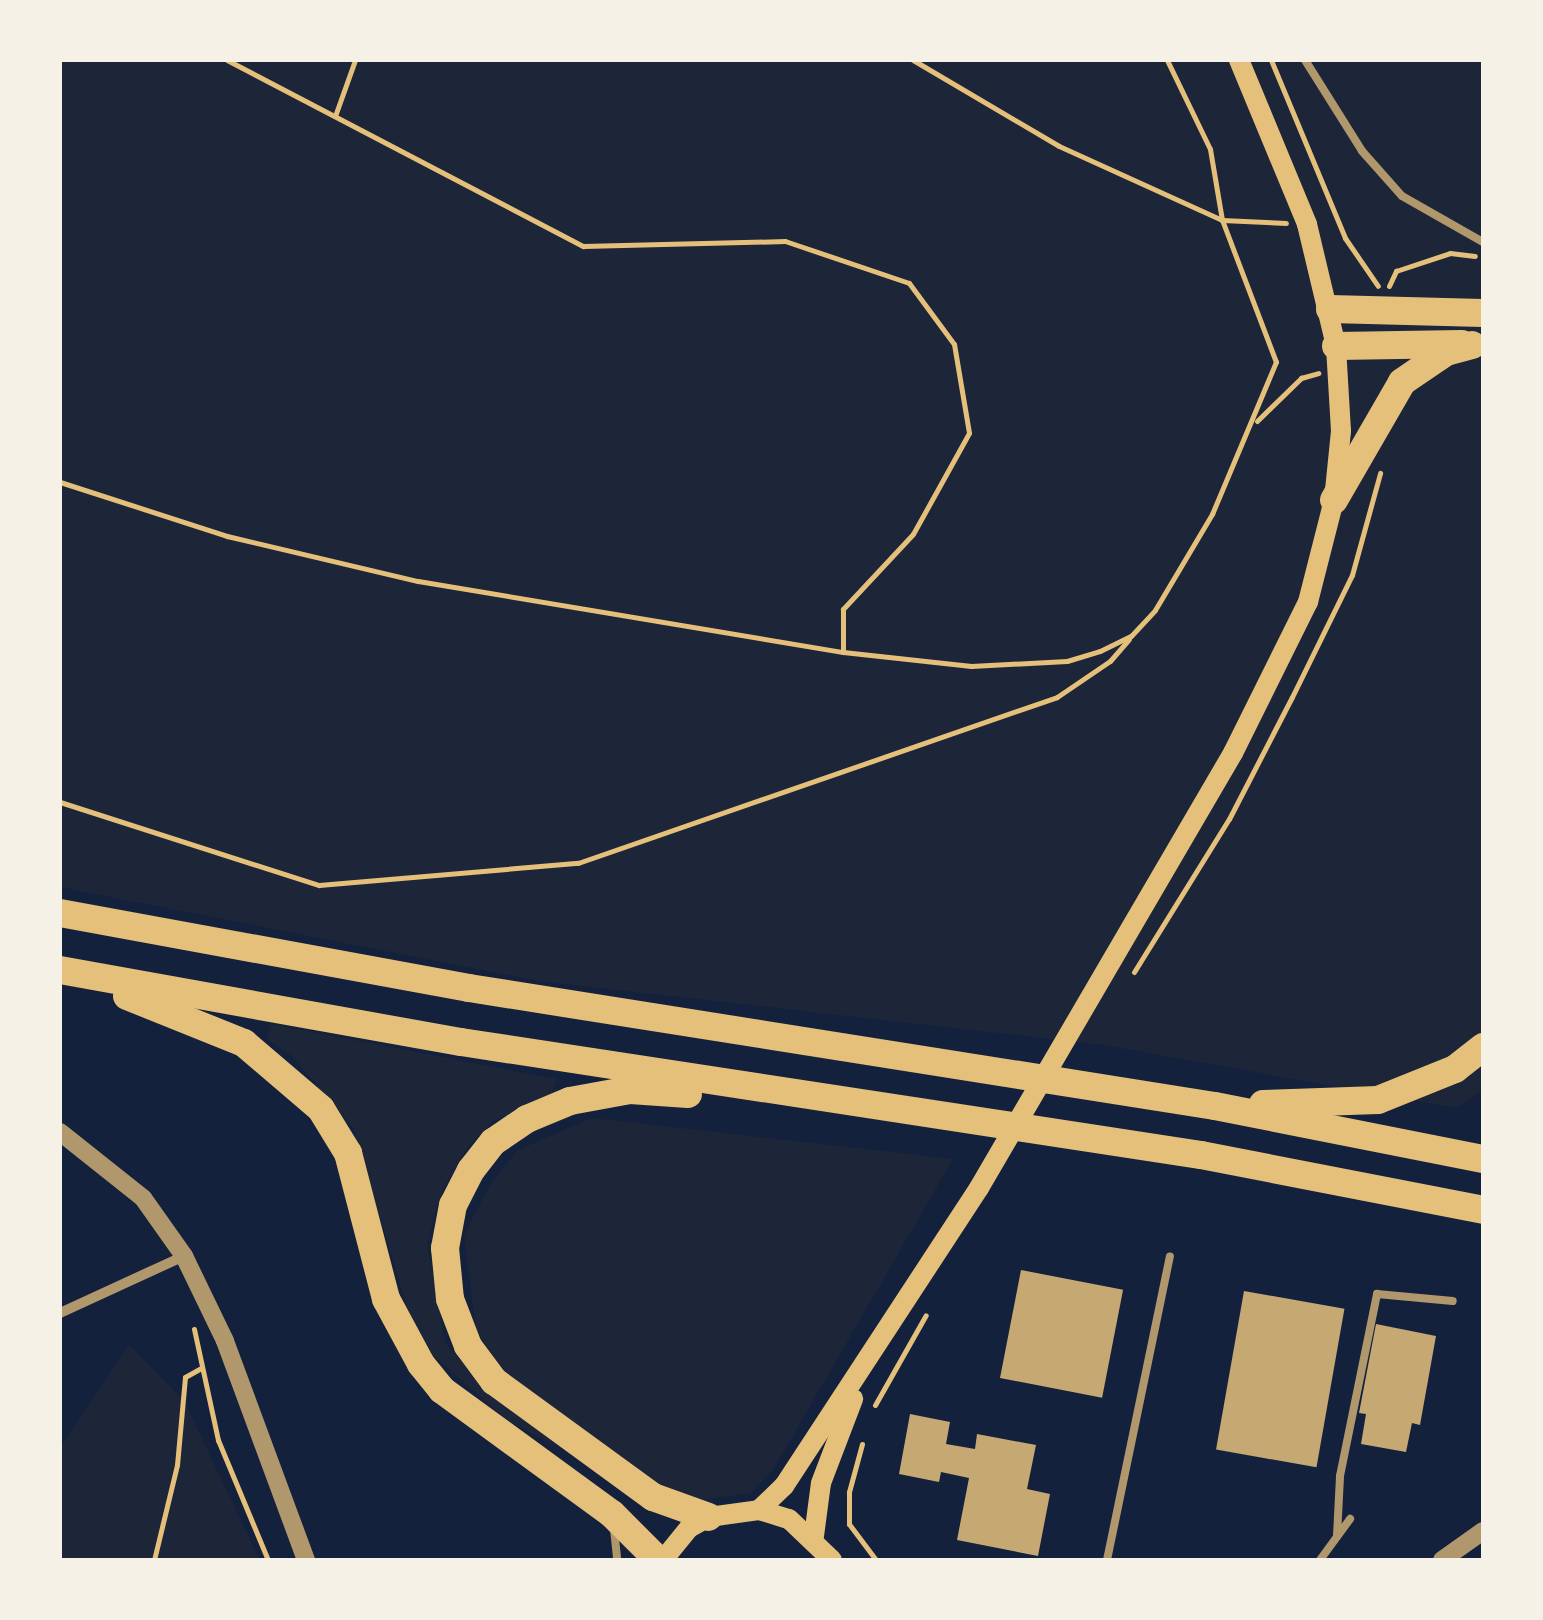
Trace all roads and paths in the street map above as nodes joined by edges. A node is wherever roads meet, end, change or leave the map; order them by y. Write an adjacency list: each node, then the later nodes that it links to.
1 (227, 60): 8 (path)
2 (355, 60): 8 (path)
3 (913, 60): 9 (path)
4 (1167, 60): 9 (path)
5 (1239, 60): 10 (main road)
6 (1271, 60): 12 (path)
7 (1305, 60): 11 (lane)
8 (335, 116): 21 (path)
9 (1222, 220): 10 (path); 17 (path)
10 (1306, 224): 13 (main road)
11 (1483, 242)
12 (1483, 258)
13 (1330, 309): 14 (highway); 16 (main road)
14 (1483, 313)
15 (1477, 346): 16 (highway); 19 (highway)
16 (1337, 357): 17 (path); 19 (main road)
17 (1254, 423): 20 (path)
18 (60, 482): 21 (path)
19 (1334, 500): 37 (main road)
20 (1131, 636): 21 (path); 22 (path)
21 (842, 652)
22 (60, 802)
23 (60, 913): 27 (highway)
24 (60, 971): 26 (highway); 42 (highway)
25 (1483, 1048): 27 (highway)
26 (849, 1102): 30 (highway); 43 (highway)
27 (1215, 1106): 29 (highway)
28 (60, 1132): 31 (street)
29 (1483, 1159)
30 (1483, 1210)
31 (184, 1256): 35 (street); 50 (street)
32 (1170, 1256): 55 (lane)
33 (1452, 1302): 47 (lane)
34 (927, 1312): 39 (path)
35 (60, 1313)
36 (192, 1316): 38 (path)
37 (886, 1335): 41 (main road); 46 (main road)
38 (201, 1368): 48 (path); 49 (path)
39 (870, 1415)
40 (865, 1434): 54 (path)
41 (759, 1510): 43 (main road); 46 (main road)
42 (612, 1514): 51 (lane); 52 (highway)
43 (709, 1517): 52 (main road)
44 (1350, 1519): 47 (lane)
45 (1483, 1531): 57 (street)
46 (814, 1536): 53 (main road)
47 (1337, 1536): 56 (lane)
48 (154, 1560)
49 (268, 1560)
50 (306, 1560)
51 (616, 1560)
52 (660, 1560)
53 (832, 1560)
54 (876, 1560)
55 (1107, 1560)
56 (1320, 1560)
57 (1442, 1560)

